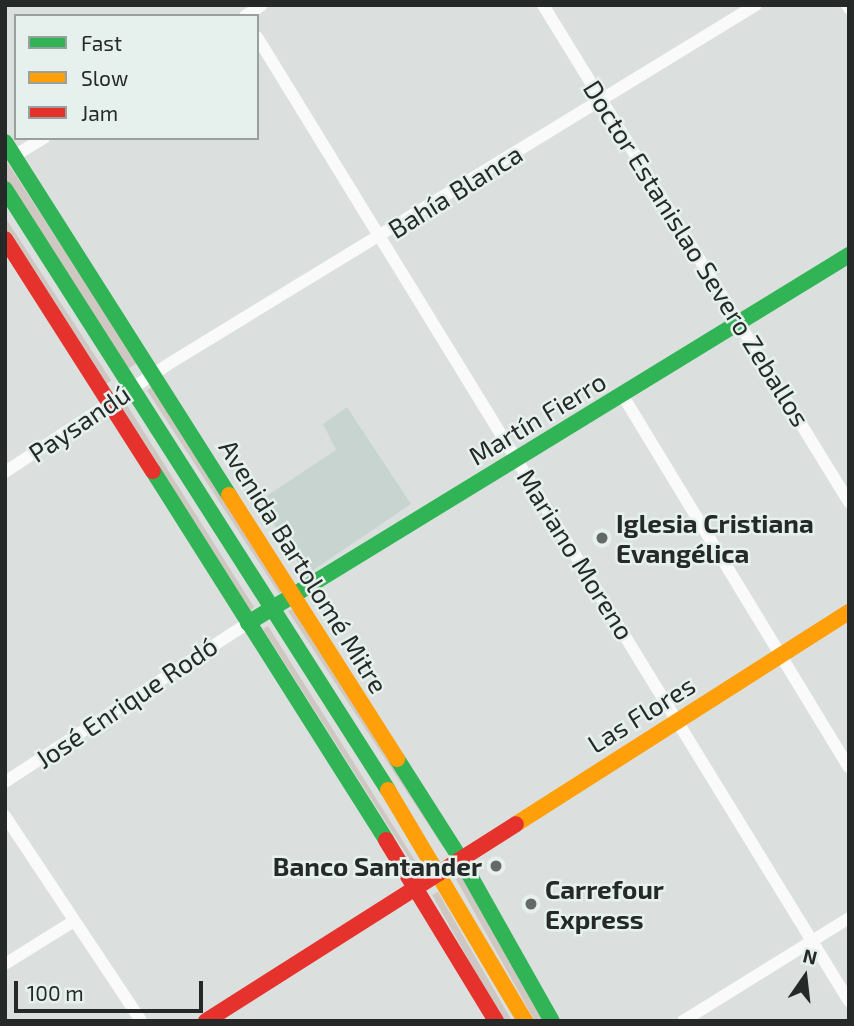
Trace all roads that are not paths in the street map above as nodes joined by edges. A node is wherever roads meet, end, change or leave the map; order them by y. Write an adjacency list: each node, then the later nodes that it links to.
1 (543, 5): 4 (street, Doctor Estanislao Severo Zeballos)
2 (756, 5): 4 (street, Bahía Blanca)
3 (259, 40): 8 (street, Mariano Moreno)
4 (603, 100): 8 (street, Bahía Blanca); 11 (street, Doctor Estanislao Severo Zeballos)
5 (38, 140): 6 (street)
6 (10, 149): 12 (street, Avenida Bartolomé Mitre)
7 (5, 189): 13 (street, Avenida Bartolomé Mitre)
8 (383, 235): 12 (street, Bahía Blanca); 16 (street, Mariano Moreno)
9 (5, 239): 15 (street)
10 (849, 255): 11 (street, Martín Fierro)
11 (741, 323): 14 (street, Martín Fierro); 18 (street, Doctor Estanislao Severo Zeballos)
12 (153, 374): 13 (street, Paysandú); 19 (street, Avenida Bartolomé Mitre)
13 (131, 388): 15 (street, Paysandú); 20 (street, Avenida Bartolomé Mitre)
14 (623, 396): 16 (street, Martín Fierro); 23 (street)
15 (110, 402): 17 (street, Paysandú); 22 (street)
16 (516, 457): 19 (street, Martín Fierro); 24 (street, Mariano Moreno)
17 (5, 472)
18 (849, 502)
19 (294, 597): 20 (street, Martín Fierro); 28 (street, Avenida Bartolomé Mitre)
20 (272, 610): 22 (street, Martín Fierro); 29 (street, Avenida Bartolomé Mitre)
21 (849, 612): 23 (street, Las Flores)
22 (248, 622): 26 (street, José Enrique Rodó); 30 (street)
23 (780, 656): 24 (street, Las Flores); 25 (street)
24 (679, 719): 28 (street, Las Flores); 33 (street, Mariano Moreno)
25 (849, 767)
26 (5, 782)
27 (5, 816): 32 (street)
28 (460, 858): 29 (street, Las Flores); 40 (street, Avenida Bartolomé Mitre)
29 (439, 872): 30 (street, Las Flores); 39 (street, Avenida Bartolomé Mitre)
30 (416, 886): 37 (street, Las Flores); 38 (street)
31 (849, 918): 33 (street)
32 (74, 921): 34 (street); 36 (street)
33 (812, 941): 35 (street, Mariano Moreno); 41 (street)
34 (5, 964)
35 (849, 1000)
36 (141, 1021)
37 (206, 1021)
38 (496, 1021)
39 (525, 1021)
40 (552, 1021)
41 (683, 1021)

